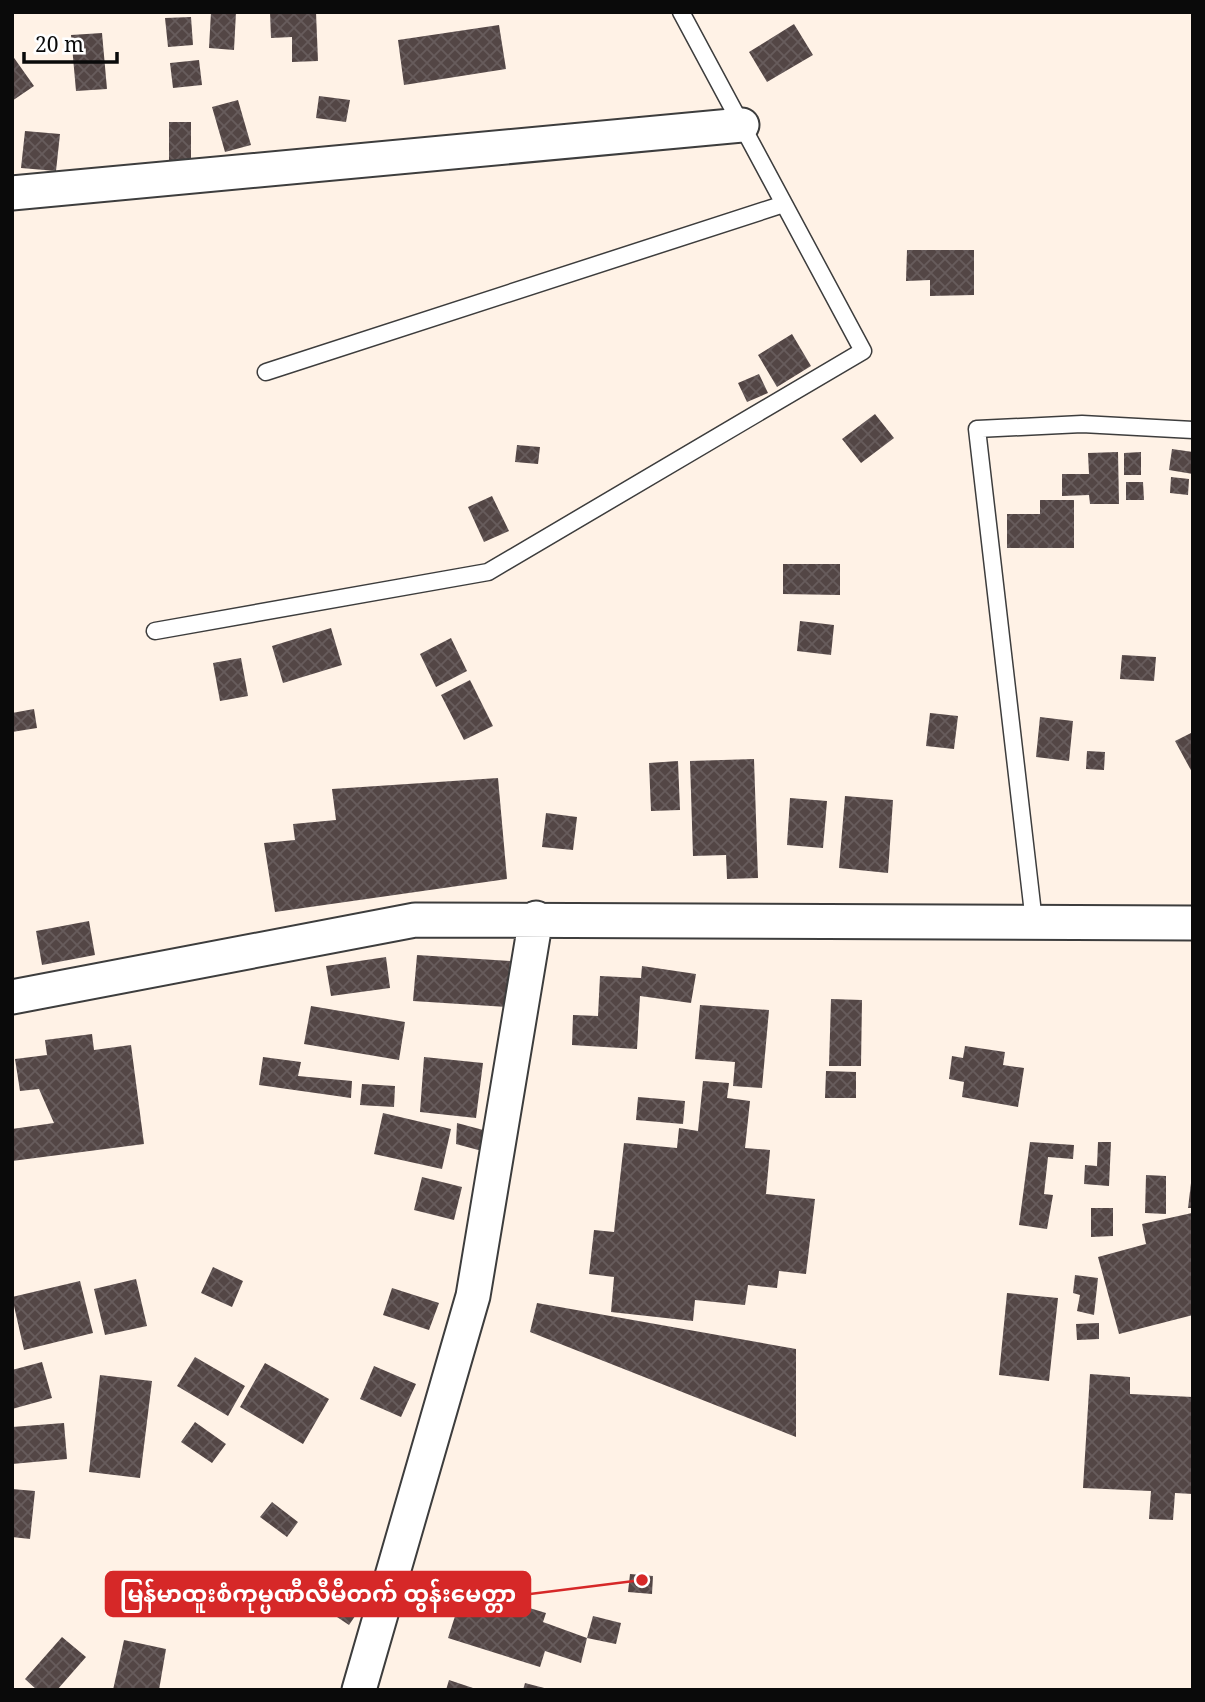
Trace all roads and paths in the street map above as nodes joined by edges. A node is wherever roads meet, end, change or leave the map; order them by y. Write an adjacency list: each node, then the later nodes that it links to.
1 (681, 12): 2 (lane)
2 (742, 125): 3 (street); 4 (lane)
3 (12, 193)
4 (784, 204): 5 (lane); 7 (lane)
5 (267, 372)
6 (1193, 430): 9 (lane)
7 (155, 631)
8 (536, 918): 9 (street); 11 (street); 12 (street)
9 (1034, 922): 10 (street)
10 (1193, 923)
11 (12, 997)
12 (359, 1690)

